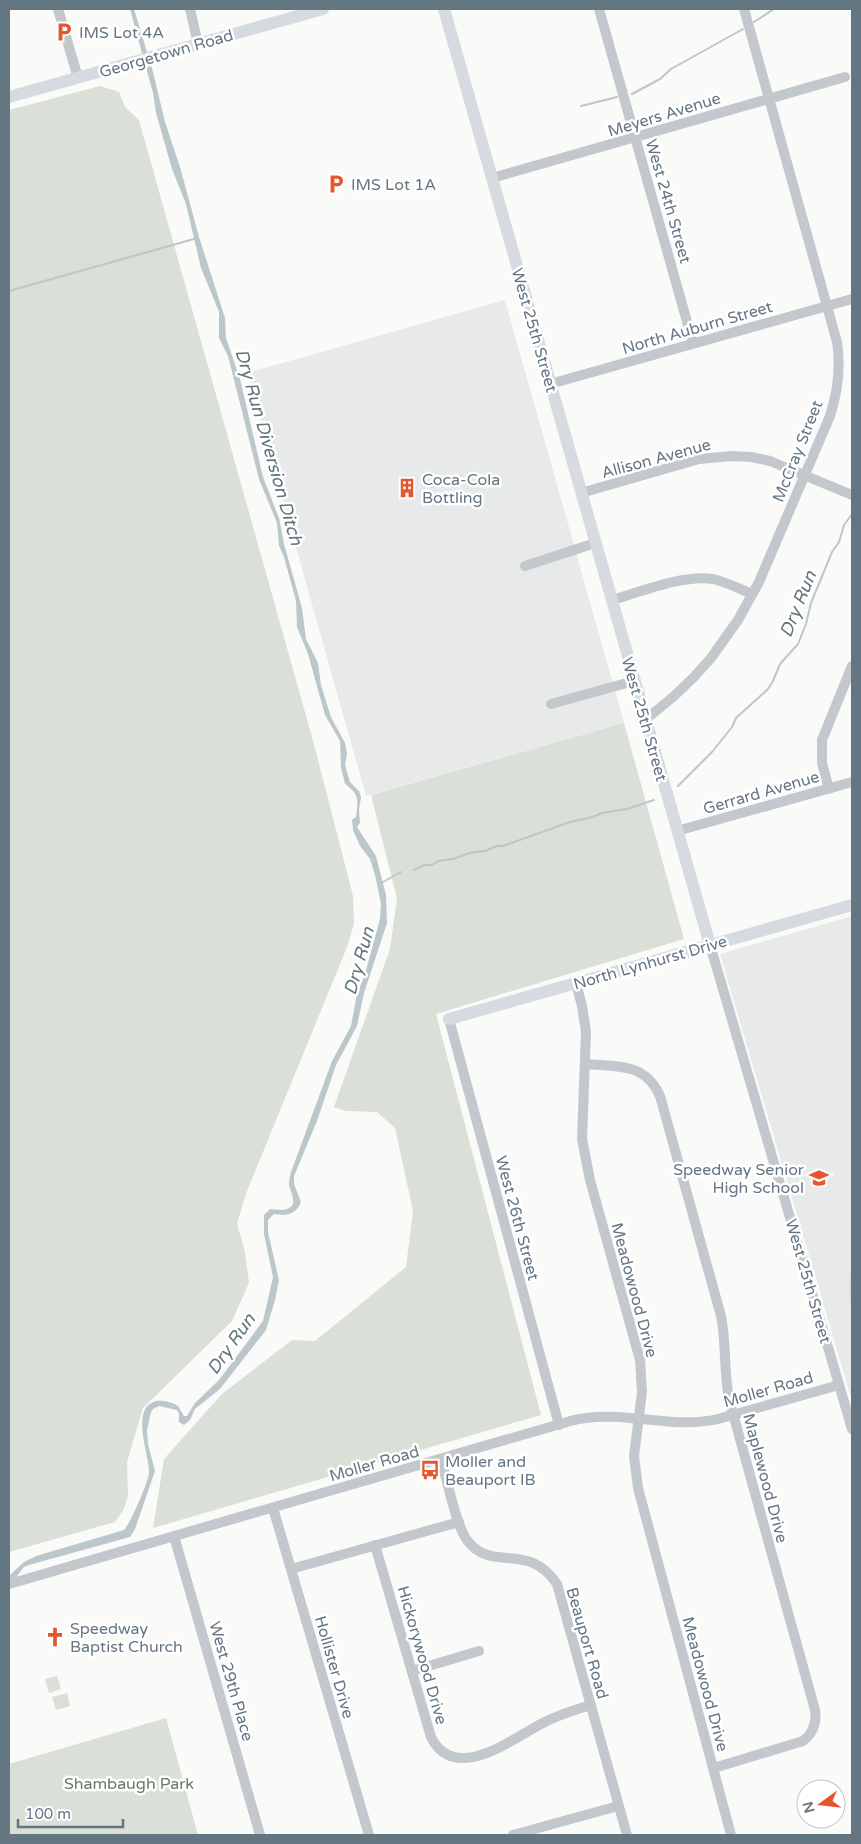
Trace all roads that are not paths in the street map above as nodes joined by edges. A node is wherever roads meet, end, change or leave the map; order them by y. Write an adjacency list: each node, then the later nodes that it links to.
1 (58, 9): 9 (street)
2 (190, 9): 7 (street)
3 (323, 9): 7 (main road, Georgetown Road)
4 (444, 9): 13 (main road, West 25th Street)
5 (599, 9): 12 (street, West 24th Street)
6 (744, 9): 11 (street, McCray Street)
7 (198, 44): 9 (main road, Georgetown Road)
8 (845, 77): 11 (street, Meyers Avenue)
9 (78, 78): 10 (main road, Georgetown Road)
10 (9, 97)
11 (770, 98): 12 (street, Meyers Avenue); 15 (street, McCray Street)
12 (636, 138): 13 (street, Meyers Avenue); 16 (street, West 24th Street)
13 (492, 178): 17 (main road, West 25th Street)
14 (852, 299): 15 (street, North Auburn Street)
15 (827, 306): 16 (street, North Auburn Street); 18 (street, McCray Street)
16 (693, 343): 17 (street, North Auburn Street)
17 (550, 384): 19 (main road, West 25th Street)
18 (805, 474): 19 (street, Allison Avenue); 20 (street, Allison Avenue); 23 (street, McCray Street)
19 (581, 493): 21 (main road, West 25th Street)
20 (852, 495)
21 (596, 543): 22 (street); 24 (main road, West 25th Street)
22 (525, 566)
23 (752, 594): 24 (street); 28 (street, McCray Street)
24 (612, 600): 26 (main road, West 25th Street)
25 (852, 666): 30 (street)
26 (634, 680): 27 (street); 28 (main road, West 25th Street)
27 (551, 704)
28 (645, 720): 31 (main road, West 25th Street)
29 (852, 782): 30 (street, Gerrard Avenue)
30 (829, 788): 31 (street, Gerrard Avenue)
31 (677, 831): 33 (main road, West 25th Street)
32 (852, 905): 33 (main road, North Lynhurst Drive)
33 (710, 944): 34 (main road, North Lynhurst Drive); 37 (street, West 25th Street)
34 (576, 983): 35 (main road, North Lynhurst Drive); 36 (street, Meadowood Drive)
35 (448, 1019): 40 (street, West 26th Street)
36 (585, 1064): 38 (street, Maplewood Drive); 39 (street, Meadowood Drive)
37 (840, 1385): 38 (street, Moller Road); 41 (street, West 25th Street)
38 (733, 1415): 39 (street, Moller Road); 52 (street, Maplewood Drive)
39 (639, 1418): 40 (street, Moller Road); 52 (street, Meadowood Drive)
40 (559, 1425): 42 (street, Moller Road)
41 (852, 1428)
42 (441, 1459): 43 (street, Moller Road); 44 (street, Beauport Road)
43 (273, 1508): 45 (street, Moller Road); 47 (street, Hollister Drive)
44 (459, 1522): 46 (street); 51 (street, Beauport Road)
45 (174, 1536): 48 (street, Moller Road); 54 (street, West 29th Place)
46 (375, 1545): 47 (street); 50 (street, Hickorywood Drive)
47 (291, 1569): 55 (street, Hollister Drive)
48 (9, 1584)
49 (479, 1651): 50 (street)
50 (412, 1670): 51 (street, Hickorywood Drive)
51 (591, 1706): 53 (street, Beauport Road)
52 (714, 1768): 58 (street, Meadowood Drive)
53 (618, 1806): 56 (street); 57 (street, Beauport Road)
54 (260, 1835)
55 (369, 1835)
56 (513, 1835)
57 (627, 1835)
58 (731, 1835)

